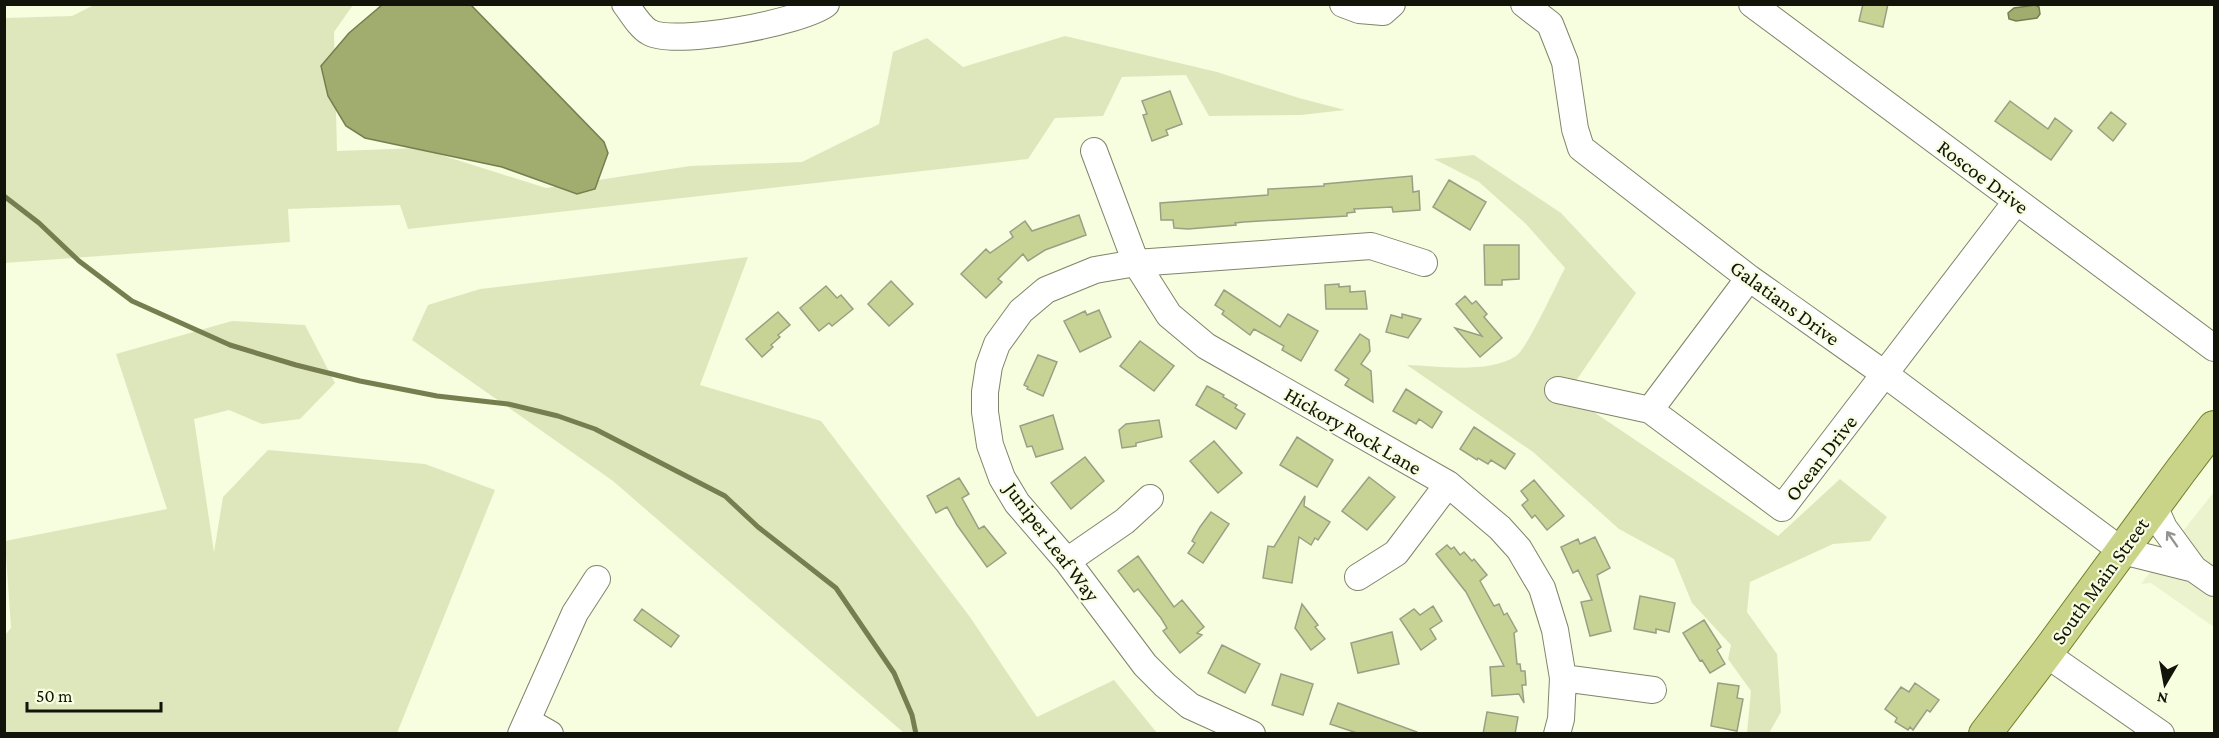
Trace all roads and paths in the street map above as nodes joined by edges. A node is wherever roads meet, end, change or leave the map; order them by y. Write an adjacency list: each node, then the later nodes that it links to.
1 (625, 4): 2 (street)
2 (826, 4)
3 (1343, 4): 4 (street)
4 (1392, 4)
5 (1524, 4): 11 (street, Galatians Drive)
6 (1752, 4): 8 (street, Roscoe Drive)
7 (1094, 151): 9 (street, Hickory Rock Lane)
8 (2016, 202): 12 (street, Roscoe Drive); 13 (street, Ocean Drive)
9 (1136, 263): 10 (street, Juniper Leaf Way); 17 (street, Hickory Rock Lane); 21 (street, Juniper Leaf Way)
10 (1424, 263)
11 (1749, 278): 13 (street, Galatians Drive); 15 (street)
12 (2214, 348)
13 (1886, 375): 15 (street, Ocean Drive); 20 (street, Galatians Drive)
14 (1558, 390): 15 (street)
15 (1650, 410)
16 (2214, 427): 19 (main road, South Main Street)
17 (1448, 484): 23 (street); 26 (street, Hickory Rock Lane)
18 (1150, 498): 21 (street)
19 (2154, 506): 20 (main road, South Main Street); 22 (street, one-way to 19)
20 (2122, 551): 22 (street); 25 (main road, South Main Street)
21 (1067, 561): 30 (street, Juniper Leaf Way)
22 (2207, 572)
23 (1358, 577)
24 (597, 579): 28 (street)
25 (2046, 654): 32 (main road, South Main Street); 33 (street)
26 (1563, 678): 27 (street); 31 (street, Hickory Rock Lane)
27 (1653, 690)
28 (524, 727): 29 (street)
29 (550, 734)
30 (1252, 734)
31 (1557, 734)
32 (1985, 734)
33 (2161, 734)

